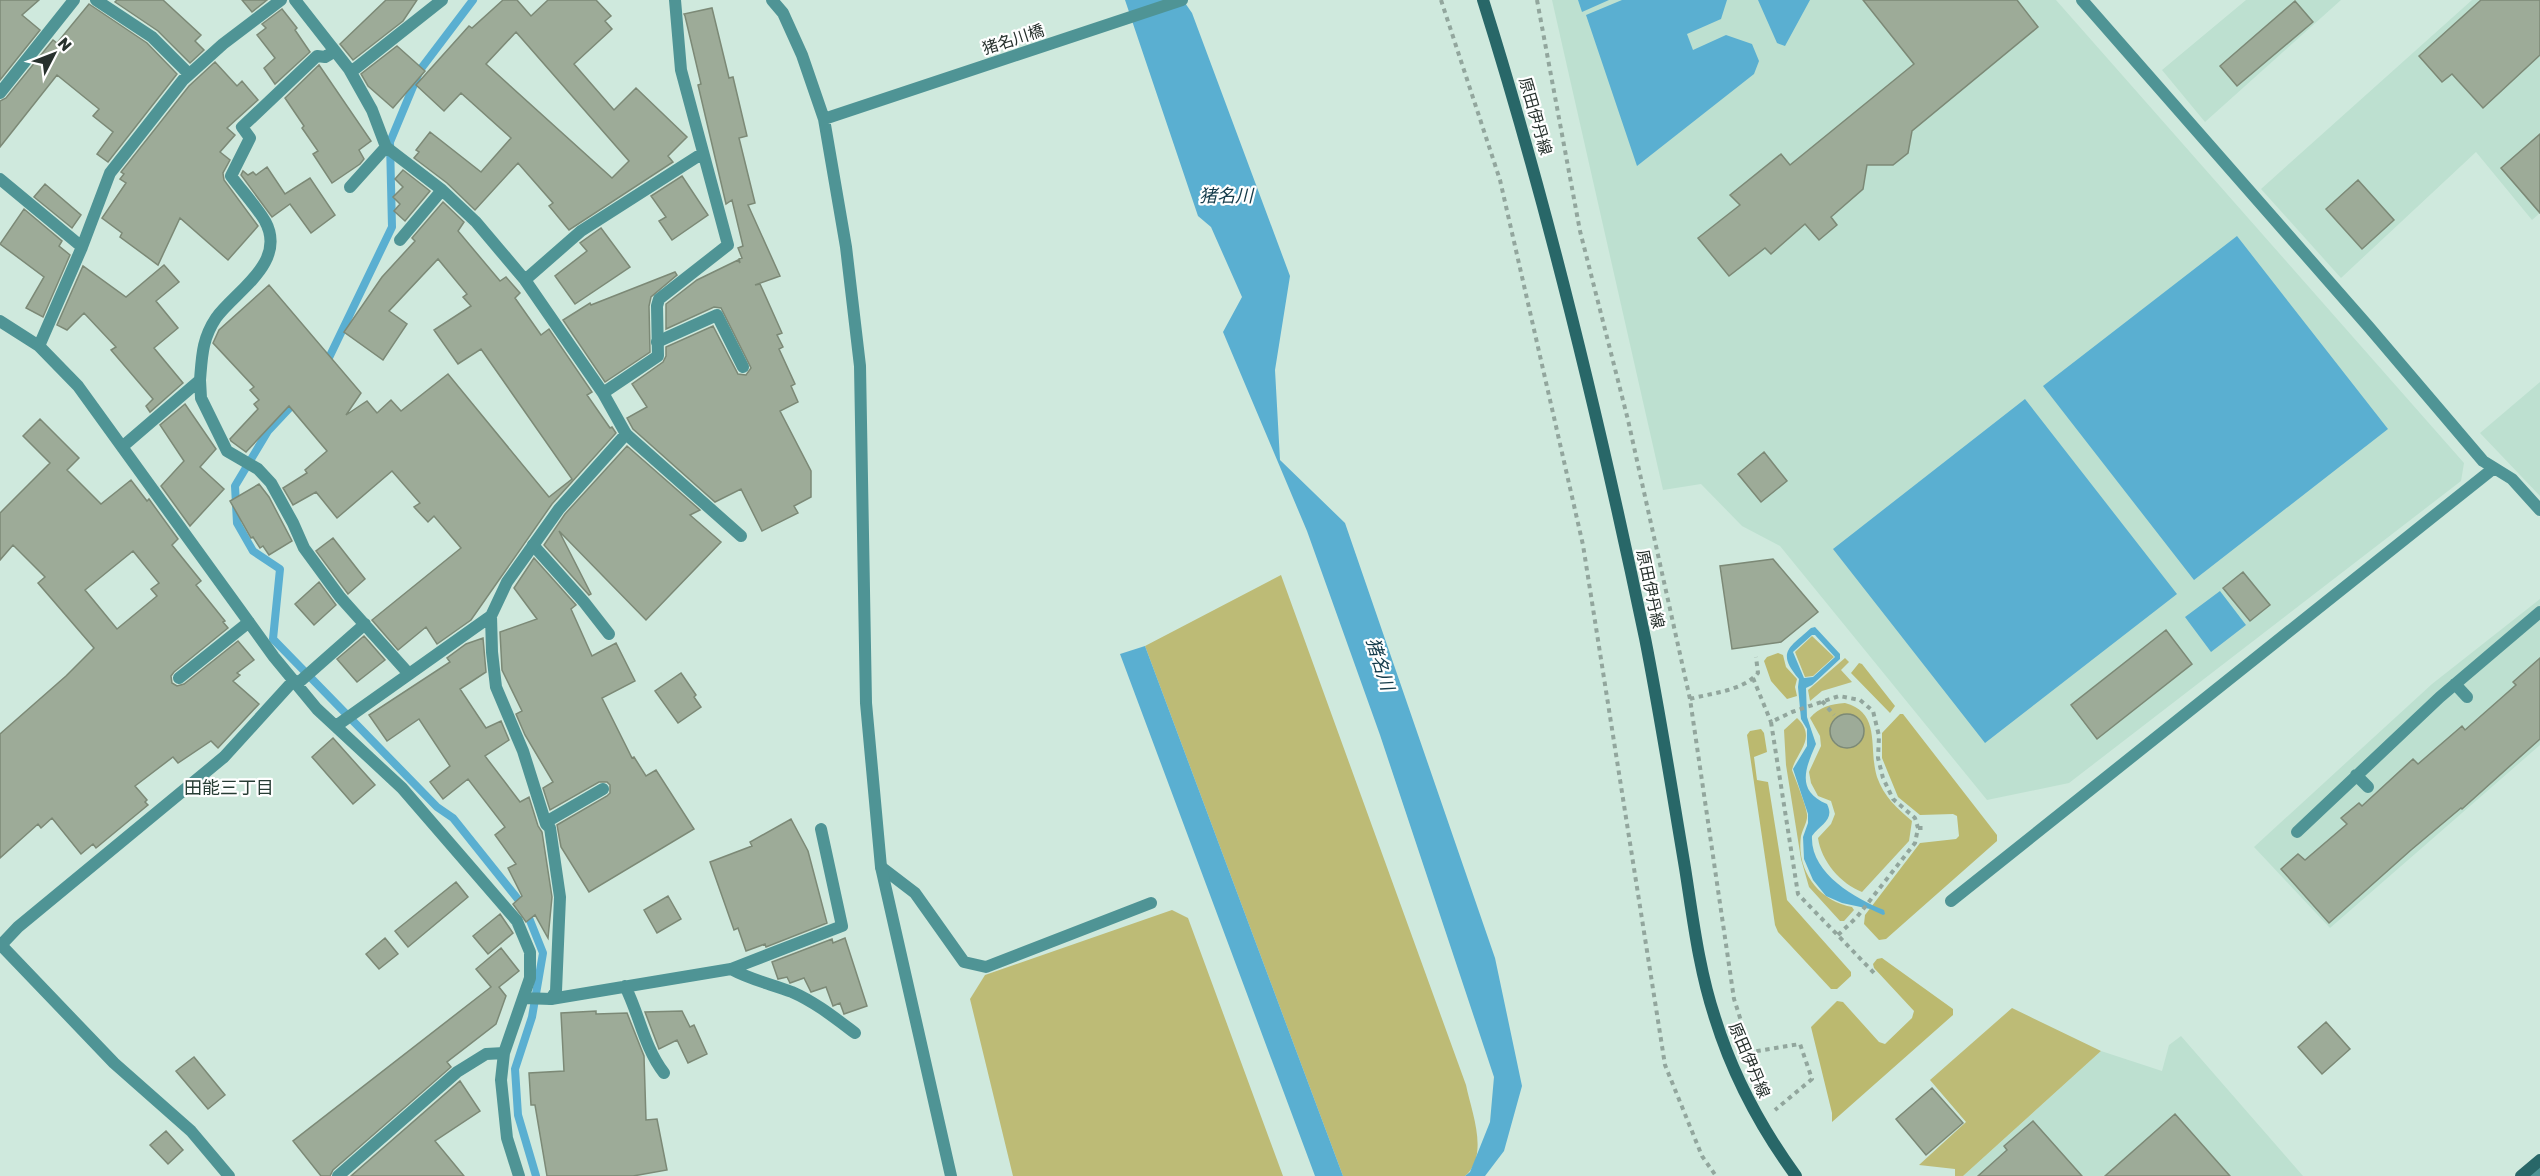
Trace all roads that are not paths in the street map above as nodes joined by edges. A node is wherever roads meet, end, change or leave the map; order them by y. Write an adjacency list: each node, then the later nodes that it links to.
1 (74, 0): 14 (street)
2 (96, 0): 13 (street)
3 (281, 0): 13 (street)
4 (295, 0): 11 (street)
5 (442, 0): 12 (street)
6 (675, 0): 17 (street)
7 (772, 0): 15 (street)
8 (1182, 0): 15 (street, 猪名川橋)
9 (1483, 0): 69 (street, 原田伊丹線)
10 (2082, 0): 32 (street)
11 (335, 51): 12 (street); 28 (street)
12 (351, 72): 16 (street)
13 (189, 74): 22 (street)
14 (0, 93)
15 (824, 119): 53 (street)
16 (386, 147): 19 (street); 20 (street)
17 (703, 153): 23 (street); 25 (street)
18 (0, 179): 22 (street)
19 (350, 187)
20 (442, 190): 21 (street); 23 (street)
21 (400, 240)
22 (82, 247): 26 (street)
23 (525, 280): 29 (street)
24 (0, 321): 26 (street)
25 (657, 342): 27 (street); 29 (street)
26 (39, 346): 31 (street)
27 (743, 367)
28 (200, 380): 31 (street); 39 (street)
29 (603, 393): 30 (street)
30 (626, 434): 34 (street); 35 (street)
31 (122, 447): 38 (street)
32 (2494, 468): 33 (street); 54 (street)
33 (2540, 510)
34 (741, 536)
35 (533, 545): 37 (street); 40 (street)
36 (2540, 612): 44 (street)
37 (492, 616): 41 (street); 50 (street)
38 (249, 622): 42 (street); 43 (street)
39 (364, 624): 41 (street); 43 (street)
40 (609, 634)
41 (409, 674): 46 (street)
42 (179, 678)
43 (296, 682): 46 (street); 56 (street)
44 (2455, 684): 45 (street); 47 (street)
45 (2467, 697)
46 (336, 726): 59 (street)
47 (2356, 775): 48 (street); 52 (street)
48 (2368, 787)
49 (603, 789): 50 (street)
50 (546, 822): 60 (street)
51 (820, 829): 57 (street)
52 (2297, 832)
53 (881, 867): 55 (street); 68 (street)
54 (1951, 901)
55 (1151, 903)
56 (0, 945): 65 (street)
57 (731, 969): 58 (street); 61 (street)
58 (624, 986): 60 (street); 63 (street)
59 (523, 998): 60 (street); 62 (street)
60 (551, 999)
61 (855, 1033)
62 (504, 1053): 66 (street); 67 (street)
63 (664, 1073)
64 (2540, 1162): 70 (street); 71 (street)
65 (229, 1176)
66 (338, 1176)
67 (519, 1176)
68 (951, 1176)
69 (1796, 1176)
70 (2521, 1176)
71 (2535, 1176)

